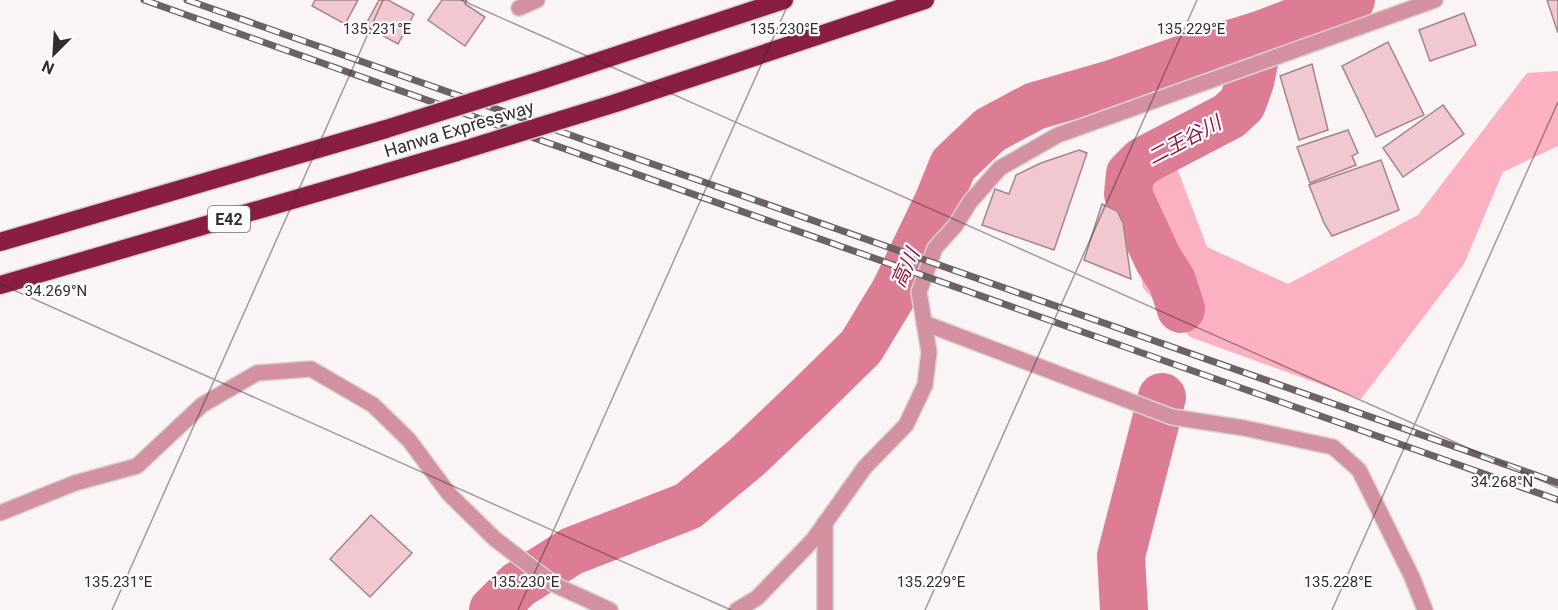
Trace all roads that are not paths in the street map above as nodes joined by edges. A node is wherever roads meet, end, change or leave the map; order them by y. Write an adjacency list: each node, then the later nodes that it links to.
1 (537, 0): 5 (street)
2 (784, 0): 6 (highway, Hanwa Expressway / E42, bridge)
3 (925, 0): 7 (highway, Hanwa Expressway / E42, bridge)
4 (1435, 0): 8 (street)
5 (519, 8)
6 (0, 242)
7 (0, 285)
8 (924, 323): 10 (street); 14 (street)
9 (3, 508): 11 (street)
10 (825, 523): 12 (street); 13 (street)
11 (610, 610)
12 (737, 610)
13 (825, 610)
14 (1425, 610)

